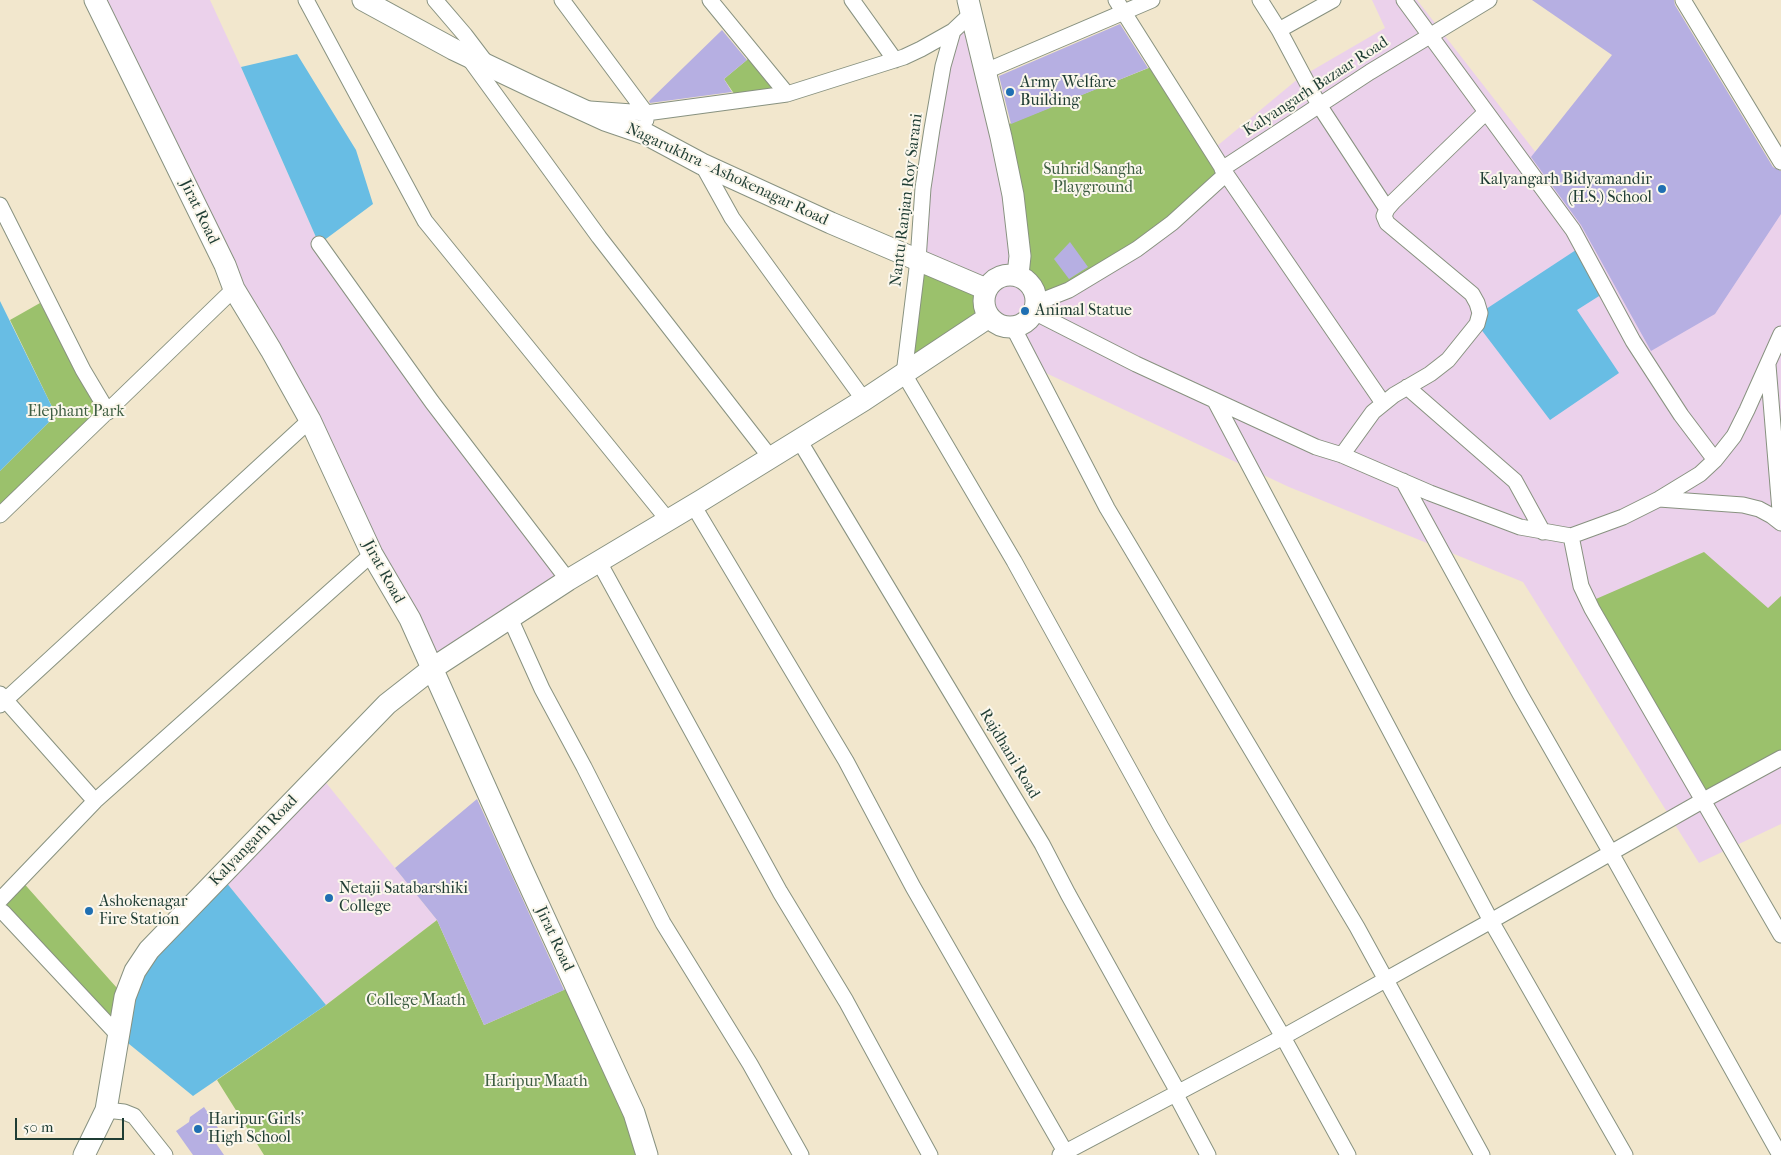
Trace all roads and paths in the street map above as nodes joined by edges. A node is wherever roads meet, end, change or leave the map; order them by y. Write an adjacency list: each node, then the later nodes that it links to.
1 (95, 0): 38 (main road, Jirat Road)
2 (306, 0): 59 (street)
3 (364, 0): 19 (main road, Nagarukhra - Ashokenagar Road)
4 (435, 0): 21 (street)
5 (562, 0): 27 (street)
6 (710, 0): 23 (street)
7 (852, 0): 20 (street)
8 (1152, 0): 14 (street)
9 (1260, 0): 16 (street)
10 (1333, 0): 16 (street)
11 (1404, 0): 18 (street)
12 (1489, 0): 18 (street, Kalyangarh Bazaar Road)
13 (1683, 0): 29 (street)
14 (1120, 6): 22 (street); 31 (street)
15 (970, 7): 17 (street); 22 (main road)
16 (1279, 30): 24 (street)
17 (953, 31): 20 (street); 35 (street, Nantu Ranjan Roy Sarani)
18 (1429, 35): 24 (street, Kalyangarh Bazaar Road); 26 (street)
19 (467, 56): 21 (main road, Nagarukhra - Ashokenagar Road); 53 (street)
20 (895, 60): 23 (street)
21 (488, 66): 25 (main road, Nagarukhra - Ashokenagar Road)
22 (986, 71): 36 (main road)
23 (787, 94): 27 (street)
24 (1319, 105): 31 (street, Kalyangarh Bazaar Road); 33 (street)
25 (579, 108): 27 (street); 28 (main road, Nagarukhra - Ashokenagar Road)
26 (1486, 112): 33 (street); 54 (street)
27 (646, 113): 28 (street)
28 (646, 134): 30 (main road, Nagarukhra - Ashokenagar Road)
29 (1781, 162)
30 (702, 164): 35 (main road, Nagarukhra - Ashokenagar Road); 46 (street)
31 (1224, 172): 39 (street, Kalyangarh Bazaar Road); 48 (street)
32 (0, 205): 49 (street)
33 (1387, 209): 45 (street)
34 (318, 244): 65 (street)
35 (918, 260): 37 (main road, Nagarukhra - Ashokenagar Road); 44 (street, Nantu Ranjan Roy Sarani)
36 (1018, 275): 37 (main road); 39 (main road)
37 (986, 289): 40 (main road)
38 (234, 290): 49 (street); 50 (main road, Jirat Road)
39 (1035, 308): 41 (main road); 47 (street)
40 (989, 317): 41 (main road); 44 (main road, Kalyangarh Road)
41 (1013, 327): 76 (street)
42 (1781, 334): 43 (street)
43 (1768, 363): 54 (street); 60 (street)
44 (904, 374): 46 (main road, Kalyangarh Road); 78 (street)
45 (1407, 388): 48 (street); 61 (street)
46 (864, 400): 51 (main road, Kalyangarh Road)
47 (1215, 401): 52 (street); 74 (street)
48 (1383, 403): 52 (street)
49 (108, 412): 58 (street)
50 (310, 420): 63 (main road, Jirat Road); 68 (street)
51 (799, 440): 53 (main road, Kalyangarh Road); 79 (street, Rajdhani Road)
52 (1342, 455): 55 (street)
53 (770, 457): 57 (main road, Kalyangarh Road)
54 (1715, 460): 56 (street)
55 (1403, 481): 61 (street); 72 (street)
56 (1658, 499): 60 (street); 62 (street)
57 (693, 505): 59 (main road, Kalyangarh Road); 81 (street)
58 (0, 516)
59 (668, 520): 64 (main road, Kalyangarh Road)
60 (1781, 523)
61 (1544, 532): 62 (street)
62 (1571, 536): 70 (street)
63 (372, 554): 67 (main road, Jirat Road); 71 (street)
64 (599, 562): 65 (main road, Kalyangarh Road); 86 (street)
65 (568, 580): 66 (main road, Kalyangarh Road)
66 (510, 618): 67 (main road, Kalyangarh Road); 85 (street)
67 (433, 668): 77 (main road, Kalyangarh Road); 84 (main road, Jirat Road)
68 (2, 700): 71 (street)
69 (1781, 758): 70 (street)
70 (1702, 801): 72 (street); 75 (street)
71 (95, 802): 73 (street)
72 (1611, 853): 74 (street); 91 (street)
73 (1, 908): 77 (street)
74 (1491, 922): 76 (street); 90 (street)
75 (1781, 935)
76 (1387, 979): 78 (street); 89 (street)
77 (118, 1035): 80 (main road, Kalyangarh Road)
78 (1283, 1037): 79 (street); 88 (street)
79 (1177, 1092): 81 (street); 87 (street, Rajdhani Road)
80 (106, 1110): 82 (main road, Kalyangarh Road); 83 (street)
81 (1064, 1154)
82 (84, 1155)
83 (165, 1155)
84 (647, 1155)
85 (801, 1155)
86 (930, 1155)
87 (1208, 1155)
88 (1348, 1155)
89 (1482, 1155)
90 (1625, 1155)
91 (1780, 1155)

